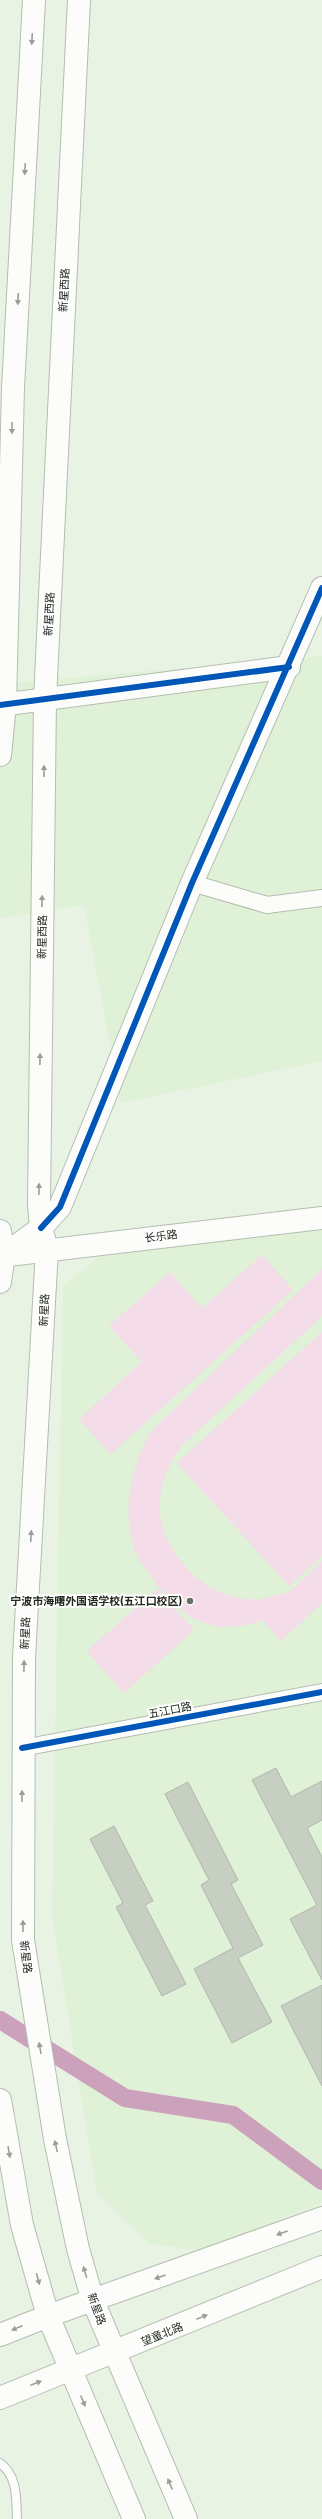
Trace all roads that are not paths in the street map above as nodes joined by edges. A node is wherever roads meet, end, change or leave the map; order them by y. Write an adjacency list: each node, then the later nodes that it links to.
1 (34, 0): 6 (main road, one-way to 6)
2 (79, 0): 5 (main road, 新星西路)
3 (322, 588): 4 (main road)
4 (289, 667): 5 (main road); 8 (main road)
5 (45, 699): 6 (main road); 11 (main road, 新星西路, one-way to 5)
6 (3, 705): 7 (main road)
7 (0, 755)
8 (192, 883): 9 (street); 11 (main road)
9 (322, 898)
10 (322, 1218): 13 (main road, 长乐路)
11 (41, 1228): 13 (main road, 新星路); 14 (main road)
12 (0, 1231): 14 (main road)
13 (47, 1249): 14 (main road, 长乐路); 17 (main road, 新星路, one-way to 13)
14 (2, 1256): 15 (main road)
15 (0, 1282)
16 (322, 1692): 17 (street, 五江口路)
17 (22, 1748): 21 (main road, 新星路, one-way to 17)
18 (0, 2100): 22 (main road, one-way to 22)
19 (320, 2219): 21 (main road, one-way to 21)
20 (322, 2268): 24 (main road, 望童北路, one-way to 20)
21 (93, 2301): 22 (main road); 24 (main road, 新星路)
22 (48, 2316): 23 (main road, one-way to 23); 25 (main road)
23 (0, 2335)
24 (114, 2353): 25 (main road, 望童北路); 30 (main road, 新星路, one-way to 24)
25 (70, 2370): 26 (main road, 望童北路, one-way to 25); 29 (main road, one-way to 29)
26 (0, 2398)
27 (0, 2463): 28 (lane)
28 (18, 2519)
29 (134, 2519)
30 (186, 2519)

